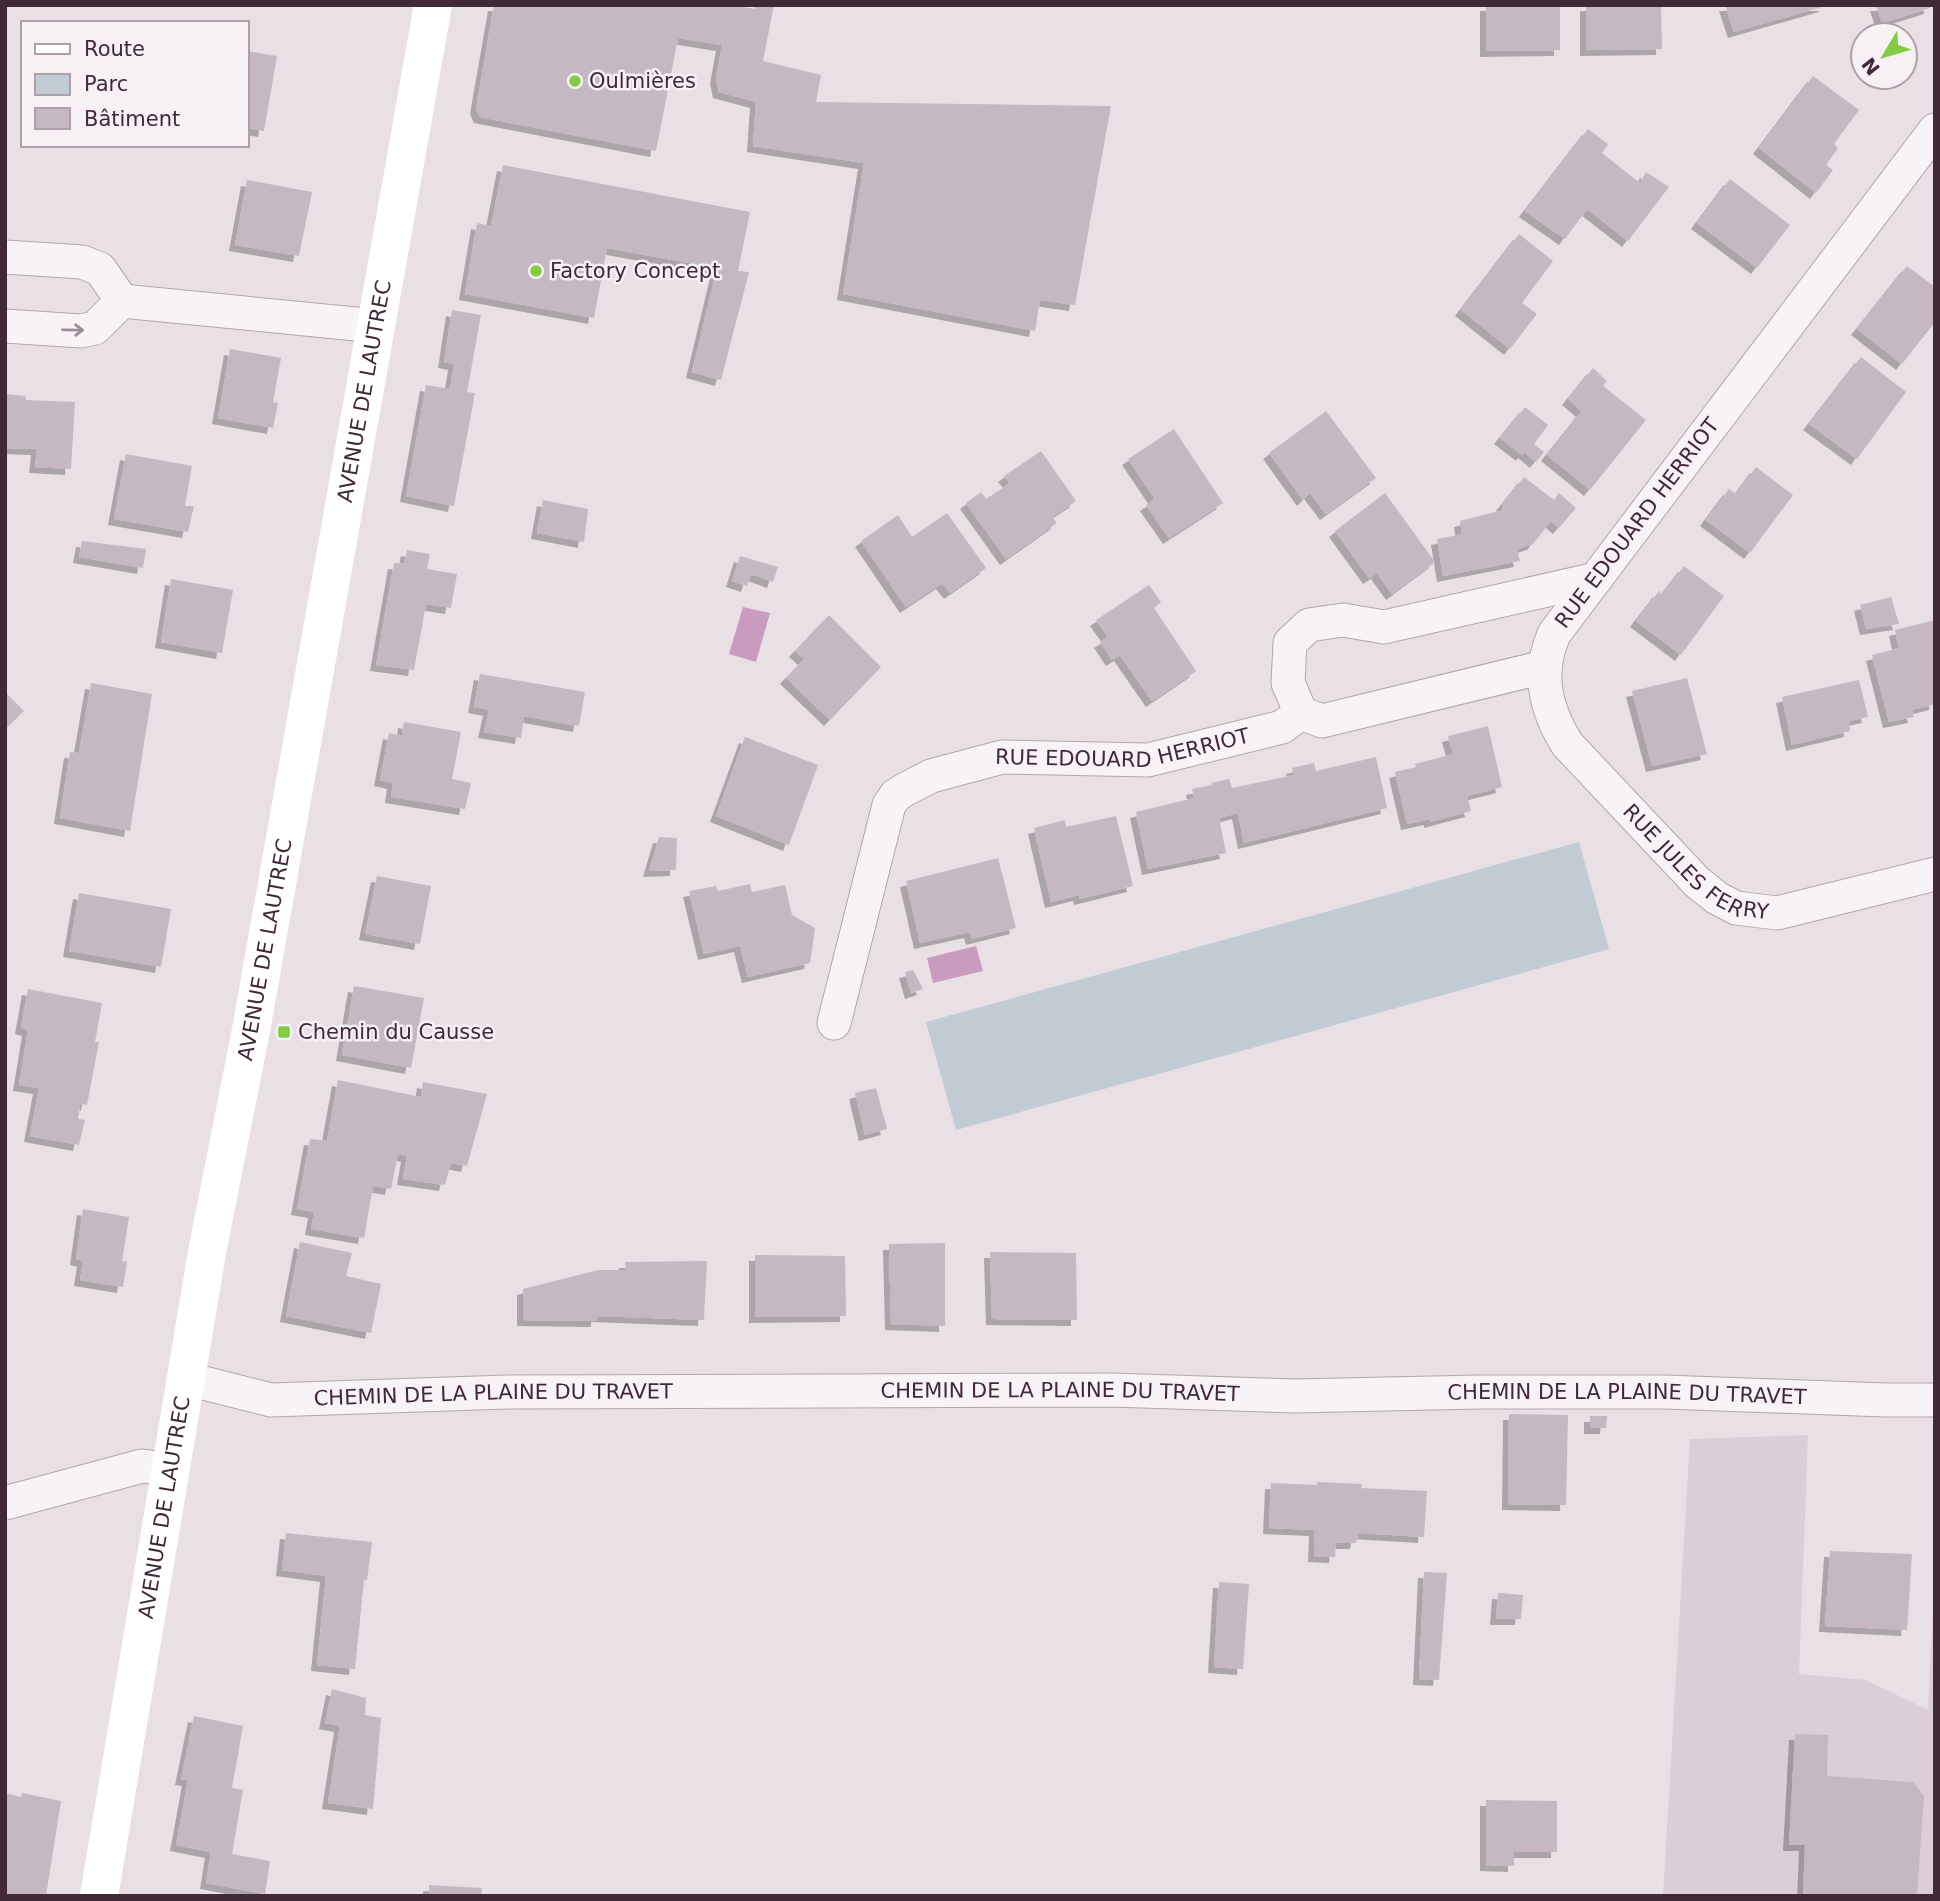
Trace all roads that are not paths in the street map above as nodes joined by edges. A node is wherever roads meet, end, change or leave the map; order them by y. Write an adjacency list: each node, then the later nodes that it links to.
1 (433, 5): 6 (main road, AVENUE DE LAUTREC)
2 (1935, 130): 7 (street, RUE EDOUARD HERRIOT)
3 (5, 257): 4 (street)
4 (122, 301): 5 (street, one-way to 4); 6 (street)
5 (5, 326)
6 (376, 326): 12 (main road, AVENUE DE LAUTREC)
7 (1596, 579): 8 (street, RUE EDOUARD HERRIOT); 9 (street)
8 (1544, 667): 9 (street); 10 (street, RUE JULES FERRY)
9 (1301, 713): 11 (street, RUE EDOUARD HERRIOT)
10 (1935, 874)
11 (834, 1023)
12 (188, 1379): 13 (street, CHEMIN DE LA PLAINE DU TRAVET); 14 (main road, AVENUE DE LAUTREC)
13 (1935, 1400)
14 (171, 1471): 15 (street); 16 (main road, AVENUE DE LAUTREC)
15 (5, 1503)
16 (99, 1896)

